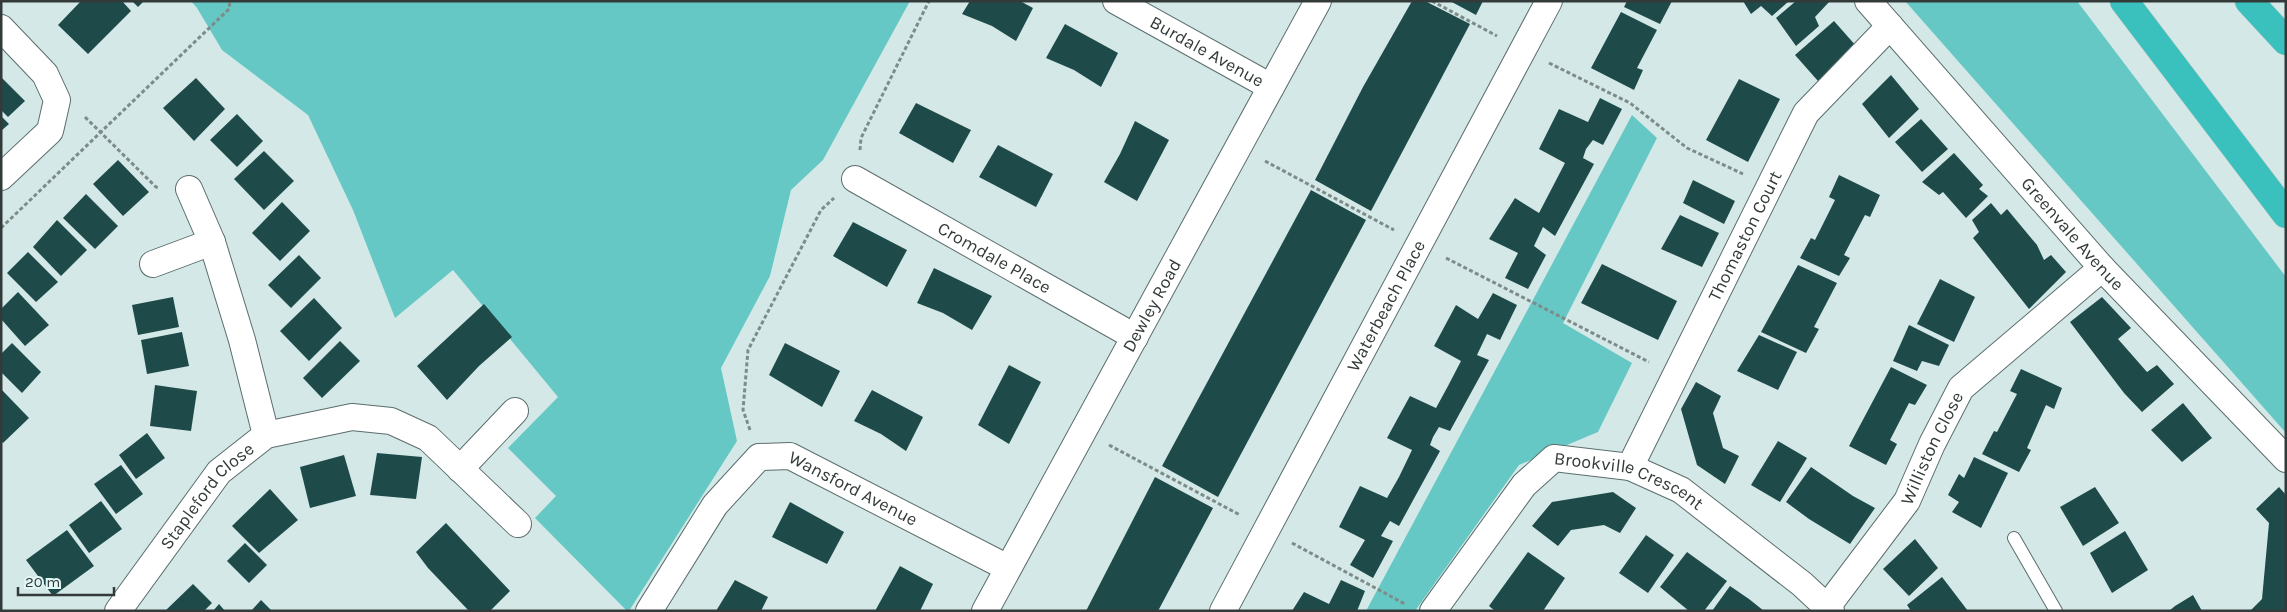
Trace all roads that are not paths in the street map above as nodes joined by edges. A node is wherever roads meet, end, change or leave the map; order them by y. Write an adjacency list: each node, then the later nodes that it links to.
1 (1116, 1): 10 (street, Burdale Avenue)
2 (1318, 1): 10 (street, Dewley Road)
3 (1549, 1): 31 (street, Waterbeach Place)
4 (1868, 1): 7 (street, Greenvale Avenue)
5 (2124, 1): 14 (highway)
6 (2249, 1): 9 (highway)
7 (1890, 26): 17 (street, Greenvale Avenue); 22 (street, Thomaston Court)
8 (1, 28): 11 (street)
9 (2286, 40)
10 (1271, 87): 18 (street, Dewley Road)
11 (1, 177)
12 (855, 179): 18 (street, Cromdale Place)
13 (189, 189): 15 (street, Stapleford Close)
14 (2286, 214)
15 (212, 242): 16 (street); 20 (street, Stapleford Close)
16 (153, 264)
17 (2102, 268): 21 (street, Greenvale Avenue); 27 (street, Williston Close)
18 (1135, 337): 26 (street, Dewley Road)
19 (515, 411): 23 (street)
20 (266, 435): 23 (street, Stapleford Close); 28 (street, Stapleford Close)
21 (2286, 459)
22 (1630, 467): 27 (street, Brookville Crescent); 32 (street, Brookville Crescent)
23 (460, 469): 24 (street, Stapleford Close)
24 (518, 524)
25 (2014, 538): 33 (lane)
26 (1008, 568): 29 (street, Wansford Avenue); 30 (street, Dewley Road)
27 (1829, 609)
28 (118, 611)
29 (649, 611)
30 (985, 611)
31 (1224, 611)
32 (1433, 611)
33 (2056, 611)

